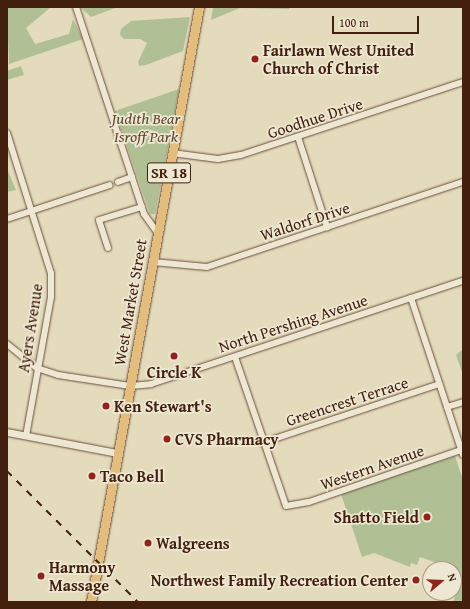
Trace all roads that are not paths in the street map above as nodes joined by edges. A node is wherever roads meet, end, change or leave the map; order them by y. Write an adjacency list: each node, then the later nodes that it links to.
1 (76, 7): 7 (street)
2 (199, 7): 6 (main road, West Market Street / SR 18)
3 (463, 82): 5 (street, Goodhue Drive)
4 (7, 133): 12 (street, Ayers Avenue)
5 (298, 137): 6 (street, Goodhue Drive); 14 (street)
6 (172, 153): 15 (main road, West Market Street / SR 18)
7 (132, 177): 8 (street); 11 (street)
8 (118, 182)
9 (463, 182): 14 (street, Waldorf Drive)
10 (110, 185): 12 (street)
11 (142, 207): 15 (street); 16 (street)
12 (32, 210): 13 (street); 22 (street, Ayers Avenue)
13 (7, 219)
14 (328, 227): 17 (street, Waldorf Drive)
15 (158, 233): 17 (main road, West Market Street / SR 18)
16 (108, 248)
17 (153, 262): 24 (main road, West Market Street / SR 18)
18 (463, 281): 19 (street, North Pershing Avenue)
19 (411, 298): 21 (street, North Pershing Avenue); 23 (street)
20 (7, 344): 22 (street)
21 (235, 356): 24 (street, North Pershing Avenue); 29 (street)
22 (37, 368): 24 (street, North Pershing Avenue); 28 (street, Ayers Avenue)
23 (440, 384): 26 (street); 29 (street, Greencrest Terrace)
24 (130, 386): 31 (main road, West Market Street / SR 18)
25 (463, 402): 26 (street)
26 (447, 408): 30 (street)
27 (7, 432): 28 (street)
28 (26, 436): 31 (street)
29 (262, 442): 30 (street, Western Avenue)
30 (462, 452)
31 (117, 453): 32 (main road, West Market Street / SR 18)
32 (91, 602)

